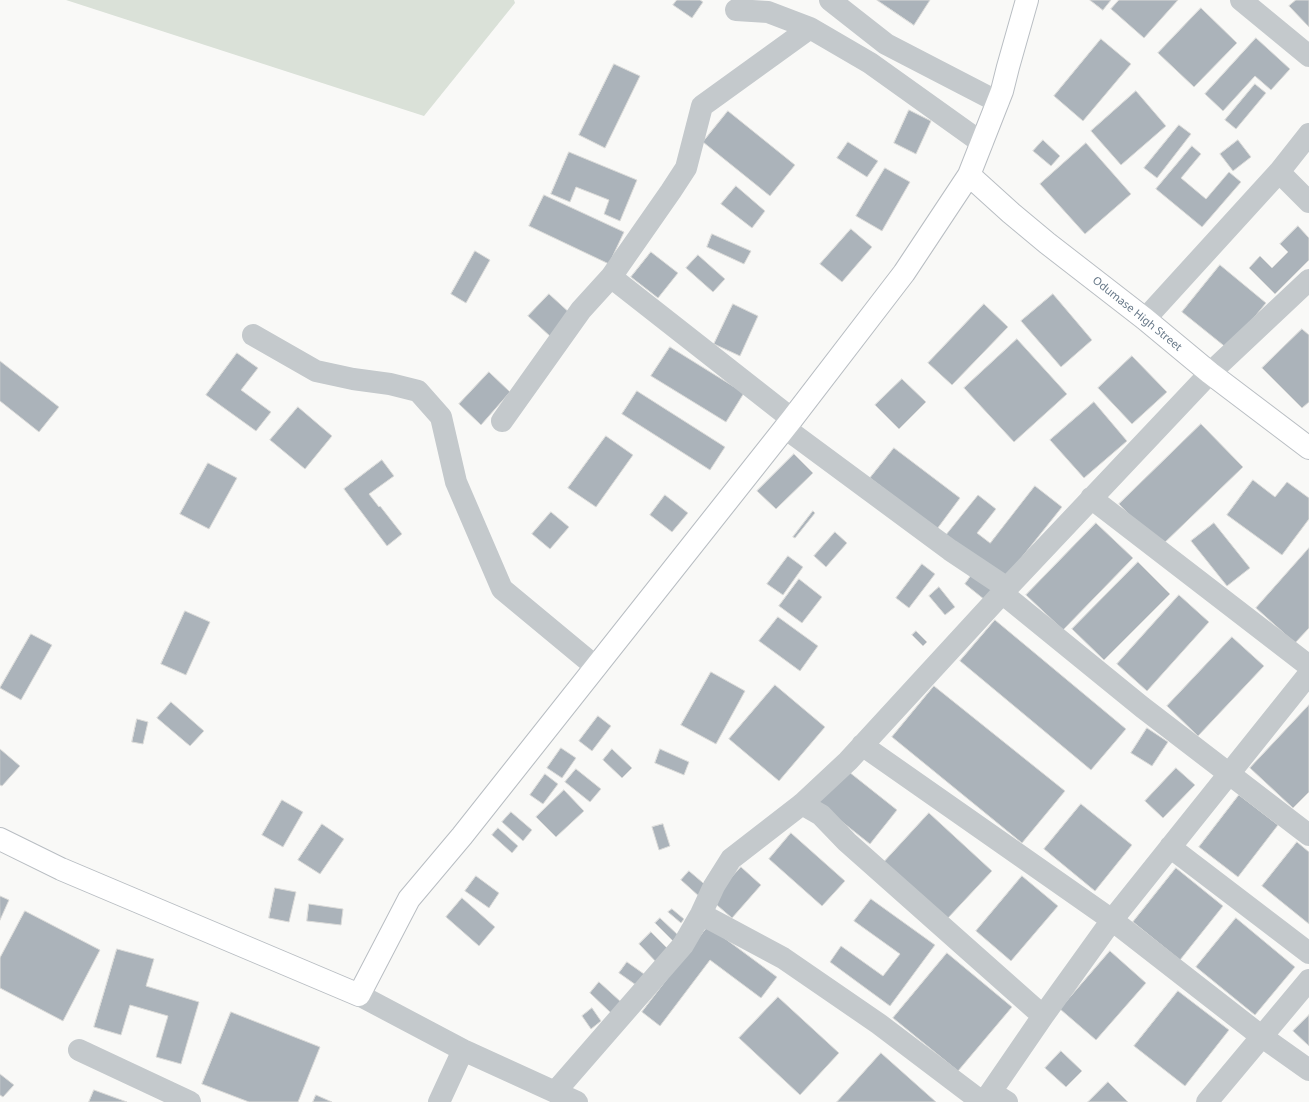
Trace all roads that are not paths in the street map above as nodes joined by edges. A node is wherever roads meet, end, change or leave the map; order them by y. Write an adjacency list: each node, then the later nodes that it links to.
1 (830, 0): 7 (street)
2 (1027, 0): 7 (street)
3 (1241, 0): 6 (street)
4 (736, 10): 5 (street)
5 (810, 28): 9 (street); 13 (street)
6 (1309, 56)
7 (998, 102): 9 (street)
8 (1309, 134): 10 (street)
9 (982, 143): 11 (street)
10 (1279, 172): 12 (street); 15 (street)
11 (969, 175): 15 (street, Odumase High Street); 19 (street)
12 (1309, 202)
13 (611, 277): 18 (street); 19 (street)
14 (1309, 280): 17 (street)
15 (1144, 320): 17 (street, Odumase High Street)
16 (253, 335): 24 (street)
17 (1210, 373): 20 (street, Odumase High Street); 21 (street)
18 (502, 421)
19 (789, 424): 22 (street); 24 (street)
20 (1309, 448)
21 (1091, 498): 22 (street); 23 (street)
22 (1004, 591): 26 (street); 27 (street)
23 (1309, 666)
24 (596, 667): 36 (street)
25 (1309, 674): 27 (street)
26 (862, 745): 28 (street); 33 (street)
27 (1228, 774): 29 (street); 31 (street)
28 (802, 804): 32 (street); 37 (street)
29 (1309, 835)
30 (0, 839): 36 (street)
31 (1170, 847): 33 (street); 34 (street)
32 (701, 914): 42 (street); 43 (street)
33 (1112, 920): 37 (street); 38 (street)
34 (1309, 953)
35 (1309, 980): 38 (street)
36 (358, 995): 40 (street)
37 (1043, 1016): 43 (street)
38 (1261, 1036): 41 (street); 47 (street)
39 (79, 1050): 44 (street)
40 (463, 1050): 42 (street); 45 (street)
41 (1309, 1070)
42 (555, 1092): 46 (street)
43 (991, 1099)
44 (190, 1102)
45 (439, 1102)
46 (577, 1102)
47 (1207, 1102)

